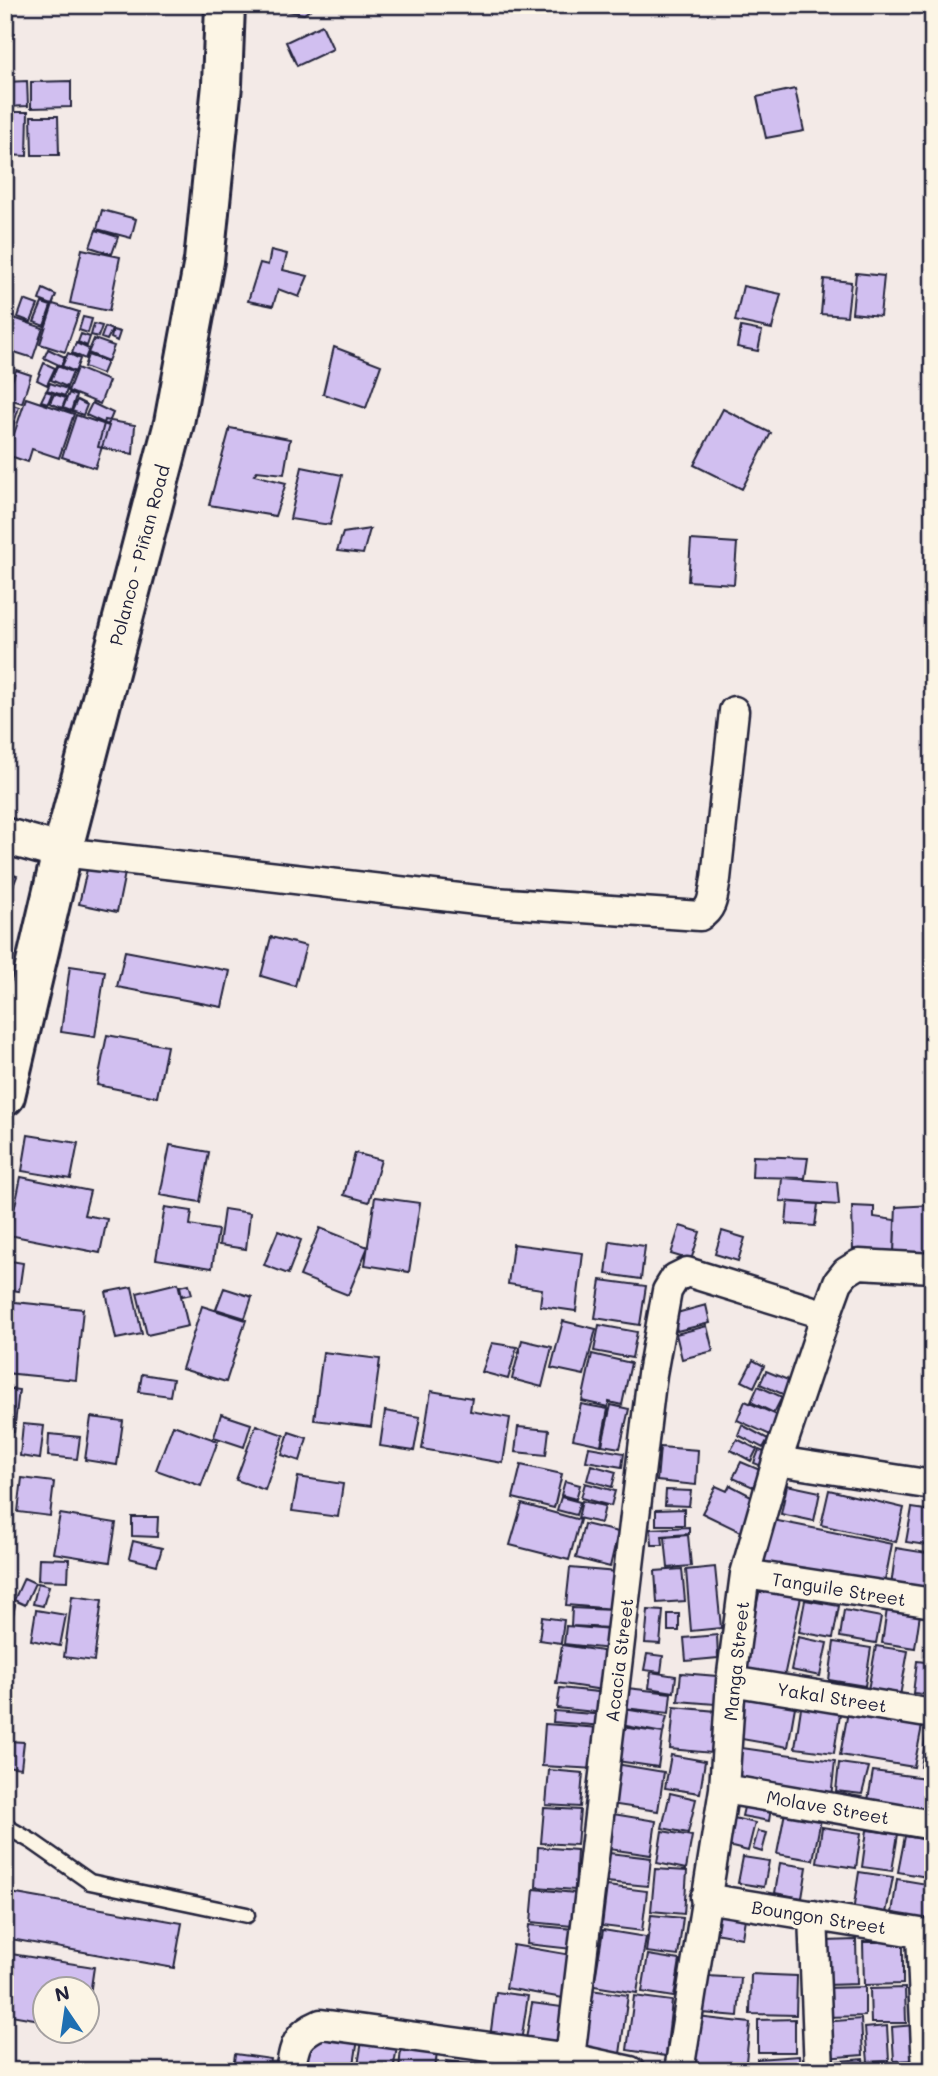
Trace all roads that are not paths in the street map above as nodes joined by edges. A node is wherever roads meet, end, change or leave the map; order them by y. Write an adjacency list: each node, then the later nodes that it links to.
1 (225, 5): 4 (main road, Polanco - Piñan Road)
2 (734, 711): 4 (street)
3 (5, 836): 4 (street)
4 (62, 852): 5 (main road, Polanco - Piñan Road)
5 (5, 1096)
6 (933, 1268): 7 (street, Manga Street)
7 (826, 1315): 8 (street, Manga Street); 21 (street, Acacia Street)
8 (777, 1461): 9 (street); 10 (street, Manga Street)
9 (933, 1485)
10 (746, 1574): 11 (street, Tanguile Street); 12 (street, Manga Street)
11 (933, 1603)
12 (732, 1681): 13 (street, Yakal Street); 14 (street, Manga Street)
13 (933, 1714)
14 (724, 1789): 15 (street, Molave Street); 17 (street, Manga Street)
15 (933, 1825)
16 (5, 1826): 18 (lane)
17 (705, 1898): 19 (street, Boungon Street); 24 (street, Manga Street)
18 (247, 1915)
19 (813, 1915): 20 (street, Boungon Street); 25 (street)
20 (927, 1934): 26 (street)
21 (570, 2058): 22 (street); 23 (street)
22 (290, 2071)
23 (629, 2071)
24 (679, 2071)
25 (819, 2071)
26 (927, 2071)

